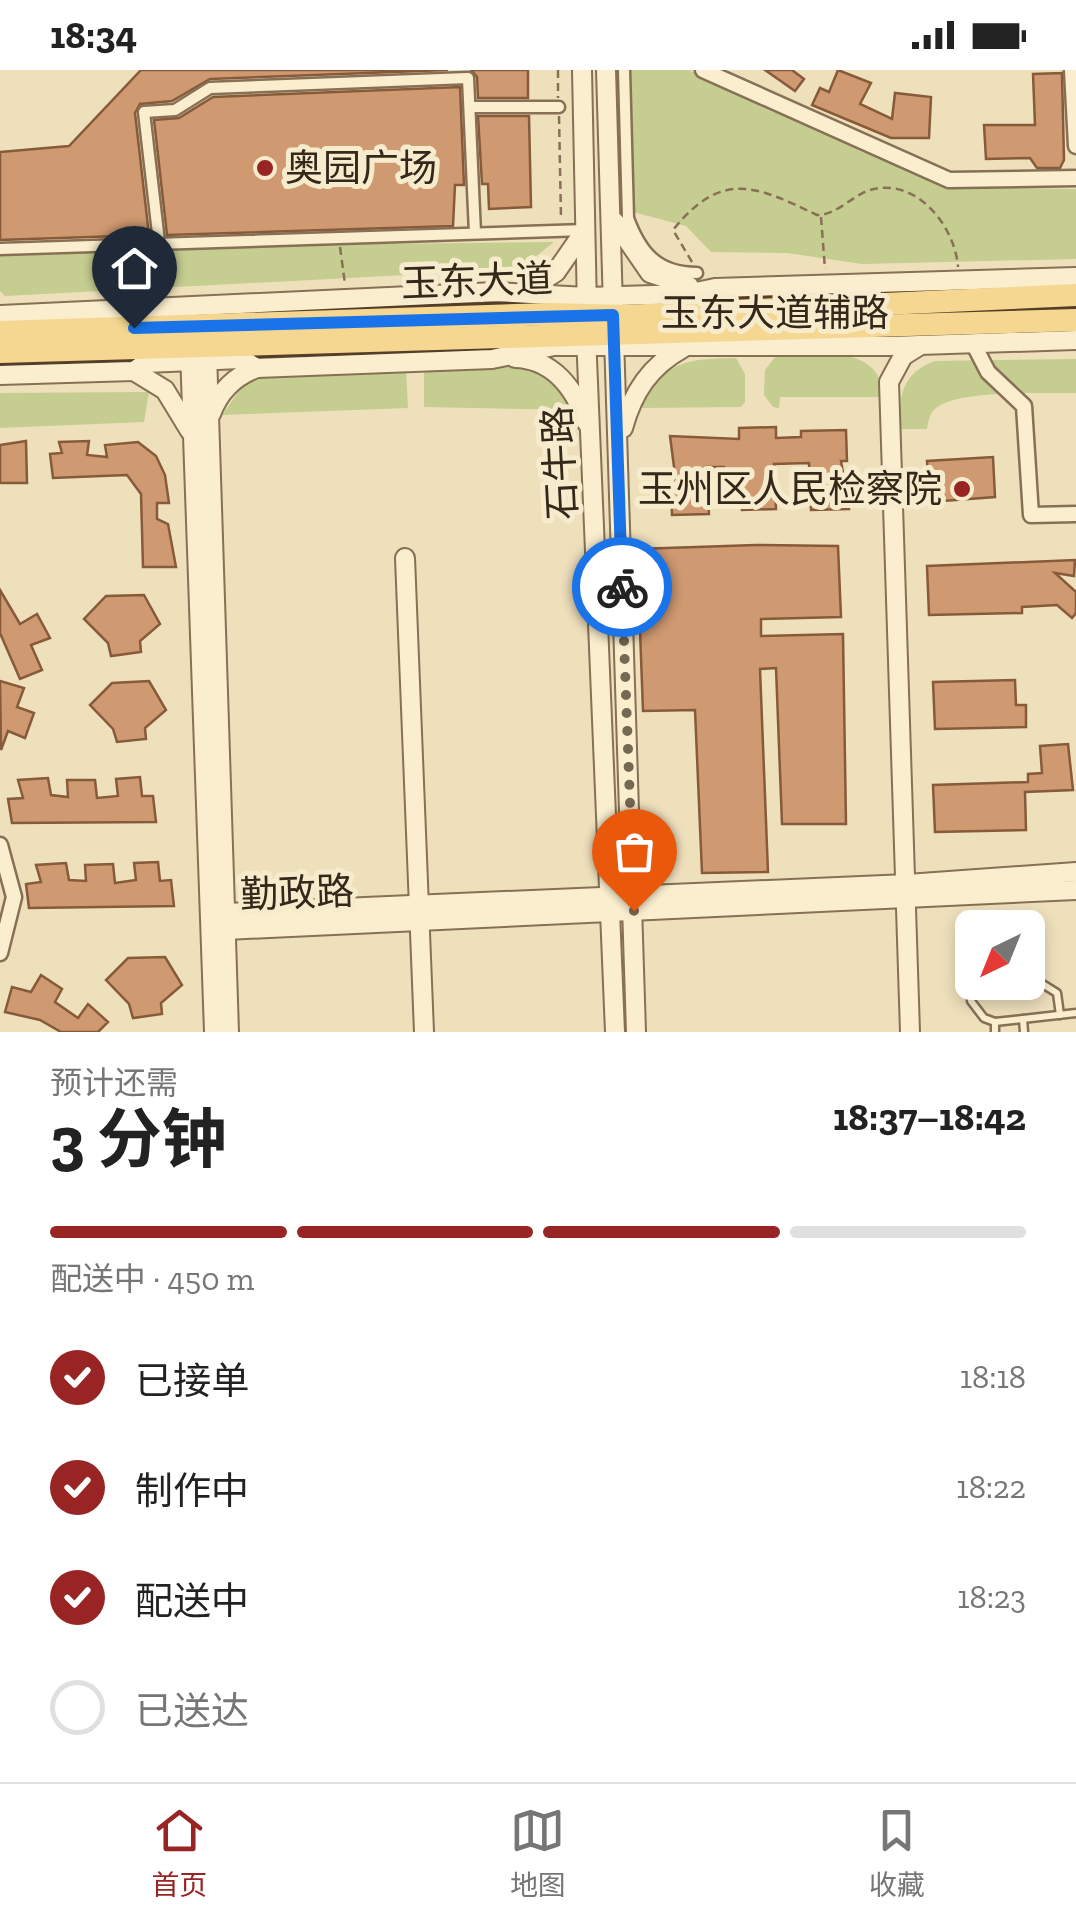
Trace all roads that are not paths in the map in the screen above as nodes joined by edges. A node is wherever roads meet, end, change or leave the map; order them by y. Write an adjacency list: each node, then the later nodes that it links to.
1 (582, 70): 11 (street, 石牛路)
2 (606, 70): 10 (street, 石牛路)
3 (624, 70): 15 (street)
4 (703, 70): 9 (street)
5 (1072, 70): 8 (street)
6 (470, 107): 7 (street); 12 (street); 13 (street)
7 (558, 107)
8 (1076, 146)
9 (1076, 178)
10 (610, 210): 17 (street); 24 (street, 石牛路)
11 (586, 230): 12 (street); 18 (street); 23 (street, 石牛路)
12 (475, 233): 13 (street)
13 (159, 242): 14 (street)
14 (0, 250)
15 (696, 274)
16 (1076, 277): 17 (street, 玉东大道辅路)
17 (716, 288): 20 (street); 24 (street, 玉东大道辅路)
18 (521, 294): 21 (street, 玉东大道辅路); 23 (street, 玉东大道辅路); 25 (street)
19 (1076, 295): 20 (main road, 玉东大道)
20 (888, 304): 24 (main road, 玉东大道)
21 (0, 315)
22 (1076, 320): 30 (main road, 玉东大道)
23 (587, 323): 24 (main road, 玉东大道); 24 (street, 玉东大道辅路); 25 (main road, 玉东大道); 38 (street, 玉东大道辅路); 44 (street, 石牛路)
24 (613, 323): 28 (main road, 玉东大道); 35 (street, 玉东大道辅路); 46 (street, 石牛路)
25 (466, 326): 27 (main road, 玉东大道); 32 (main road, 玉东大道)
26 (814, 330): 28 (main road, 玉东大道); 29 (main road, 玉东大道); 34 (street)
27 (0, 332)
28 (732, 332): 35 (street)
29 (959, 333): 30 (main road, 玉东大道); 30 (street, 玉东大道辅路); 33 (street, 玉东大道辅路); 47 (street)
30 (992, 333): 31 (street, 玉东大道辅路)
31 (1076, 340)
32 (327, 341): 37 (main road, 玉东大道); 38 (street)
33 (922, 345): 34 (street, 玉东大道辅路); 42 (street)
34 (855, 346): 35 (street, 玉东大道辅路); 42 (street)
35 (681, 348): 46 (street)
36 (0, 352): 37 (main road, 玉东大道)
37 (198, 353): 39 (street, 玉东大道辅路); 40 (street, 玉东大道辅路); 43 (street); 45 (street)
38 (492, 358): 39 (street, 玉东大道辅路); 44 (street)
39 (257, 368): 43 (street)
40 (134, 372): 41 (street, 玉东大道辅路); 45 (street)
41 (0, 374)
42 (889, 382): 52 (street)
43 (209, 420): 56 (street)
44 (592, 437): 54 (street, 石牛路)
45 (194, 438): 56 (street)
46 (618, 453): 53 (street, 石牛路)
47 (1076, 514)
48 (405, 558): 55 (street)
49 (0, 845): 57 (street)
50 (1076, 872): 52 (street, 勤政路)
51 (1076, 890): 52 (street, 勤政路)
52 (907, 892): 53 (street, 勤政路); 69 (street)
53 (633, 903): 54 (street, 勤政路); 68 (street, 石牛路)
54 (610, 904): 55 (street, 勤政路); 67 (street, 石牛路)
55 (418, 912): 56 (street, 勤政路); 66 (street)
56 (221, 922): 64 (street); 65 (street)
57 (0, 953)
58 (1045, 986): 61 (lane)
59 (972, 1000): 63 (lane)
60 (1076, 1013): 61 (lane)
61 (1060, 1015): 62 (lane)
62 (1023, 1019): 63 (lane); 71 (lane)
63 (995, 1022): 70 (lane)
64 (214, 1032)
65 (230, 1032)
66 (424, 1032)
67 (615, 1032)
68 (636, 1032)
69 (910, 1032)
70 (996, 1032)
71 (1024, 1032)

